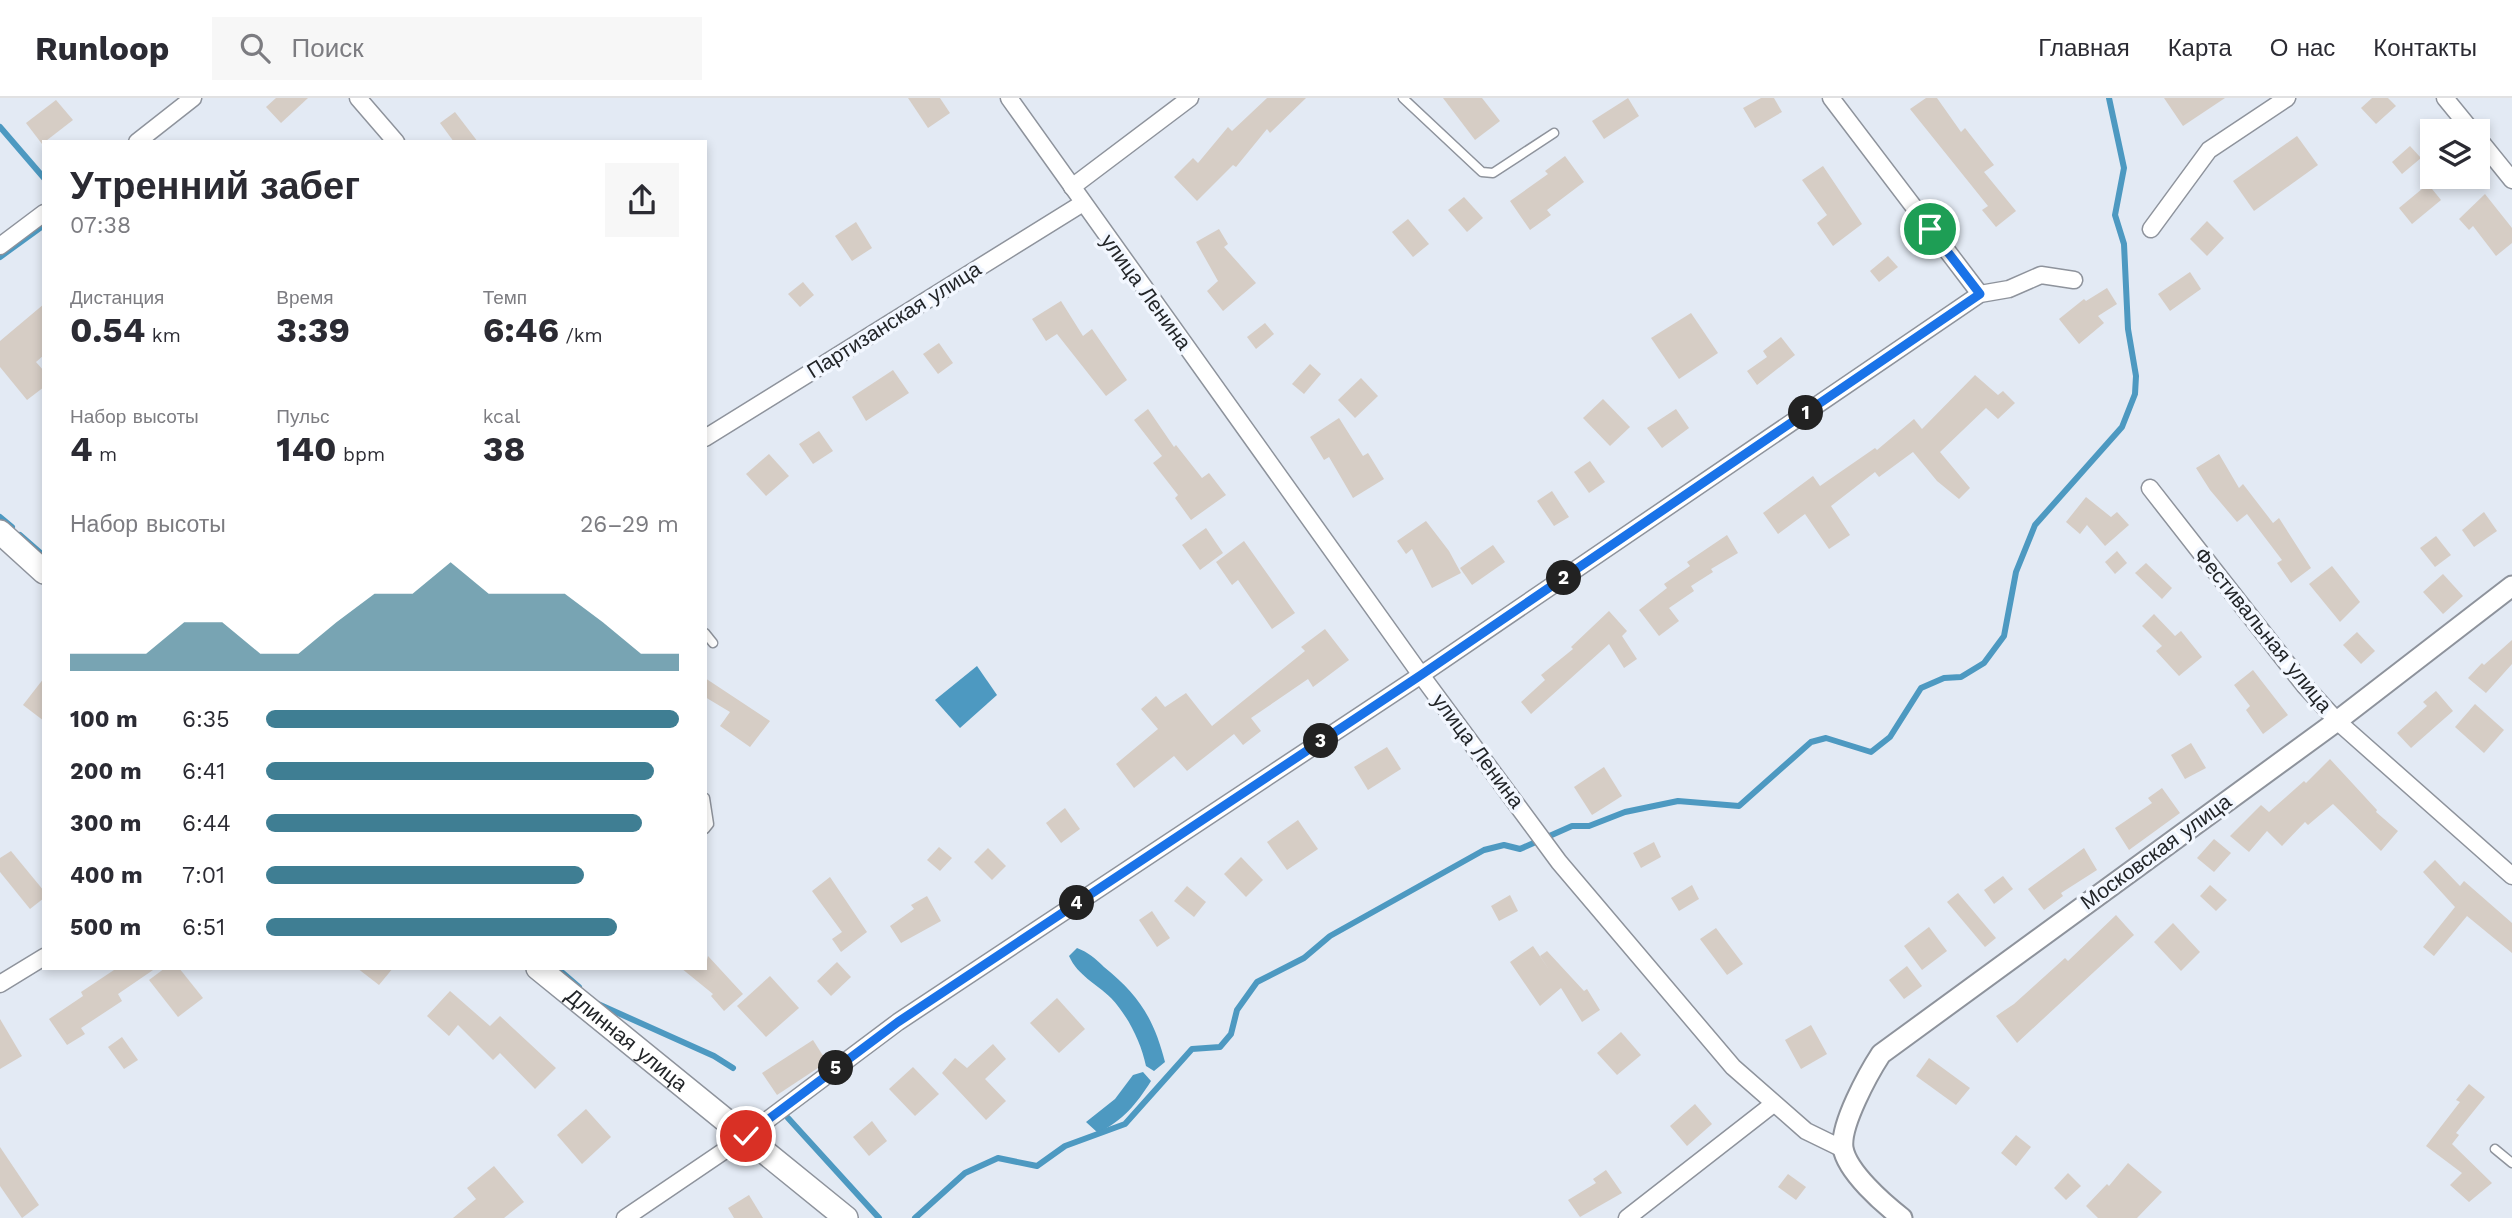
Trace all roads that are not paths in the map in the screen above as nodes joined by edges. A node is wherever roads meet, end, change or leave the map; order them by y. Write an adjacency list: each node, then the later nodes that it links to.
1 (193, 98): 11 (street)
2 (358, 98): 12 (street)
3 (1009, 98): 15 (street, улица Ленина)
4 (1190, 98): 15 (street)
5 (1403, 98): 10 (lane)
6 (1831, 98): 21 (street)
7 (2287, 98): 18 (street)
8 (2445, 98): 9 (street)
9 (2462, 119)
10 (1554, 133)
11 (140, 140)
12 (394, 140)
13 (2490, 153): 14 (street)
14 (2512, 180)
15 (1072, 187): 16 (street, улица Ленина)
16 (1083, 202): 22 (street, Партизанская улица); 29 (street, улица Ленина)
17 (42, 214): 19 (street)
18 (2151, 229)
19 (0, 246)
20 (2074, 280): 21 (street)
21 (1980, 294): 29 (street)
22 (707, 435)
23 (2150, 488): 30 (street, Фестивальная улица)
24 (0, 532): 25 (main road)
25 (42, 570)
26 (2512, 586): 30 (street, Московская улица)
27 (707, 636): 28 (lane)
28 (713, 643)
29 (1421, 675): 35 (street, улица Ленина); 36 (street)
30 (2337, 721): 31 (street, Фестивальная улица); 37 (street, Московская улица)
31 (2512, 876)
32 (42, 958): 34 (street)
33 (540, 970): 36 (main road, Длинная улица)
34 (0, 984)
35 (1772, 1105): 37 (street, улица Ленина); 42 (street)
36 (746, 1136): 40 (street); 41 (main road, Длинная улица)
37 (1843, 1149): 43 (street)
38 (2495, 1149): 39 (lane)
39 (2512, 1163)
40 (625, 1218)
41 (846, 1218)
42 (1627, 1218)
43 (1902, 1218)

